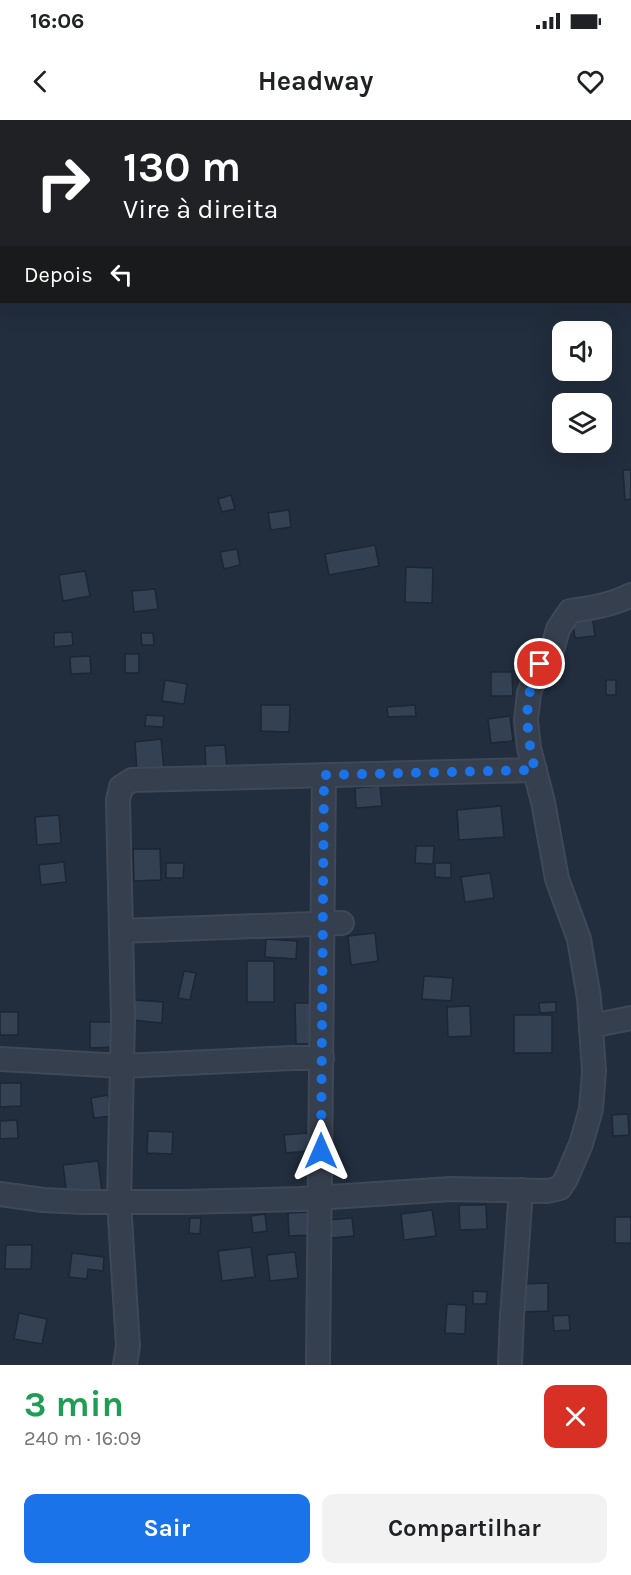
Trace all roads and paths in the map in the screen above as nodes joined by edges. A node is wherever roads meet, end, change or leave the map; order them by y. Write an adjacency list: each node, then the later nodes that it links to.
1 (631, 595): 2 (street)
2 (535, 770): 3 (street); 7 (street)
3 (324, 775): 4 (street); 5 (street)
4 (333, 923): 5 (street); 8 (street)
5 (121, 931): 10 (street)
6 (631, 1018): 7 (street)
7 (591, 1026): 11 (street)
8 (322, 1058): 10 (street); 13 (street)
9 (0, 1059): 10 (street)
10 (122, 1066): 14 (street)
11 (521, 1190): 13 (street); 17 (street)
12 (0, 1194): 14 (street)
13 (321, 1198): 14 (street); 16 (street)
14 (119, 1202): 15 (street)
15 (125, 1365)
16 (318, 1365)
17 (510, 1365)

